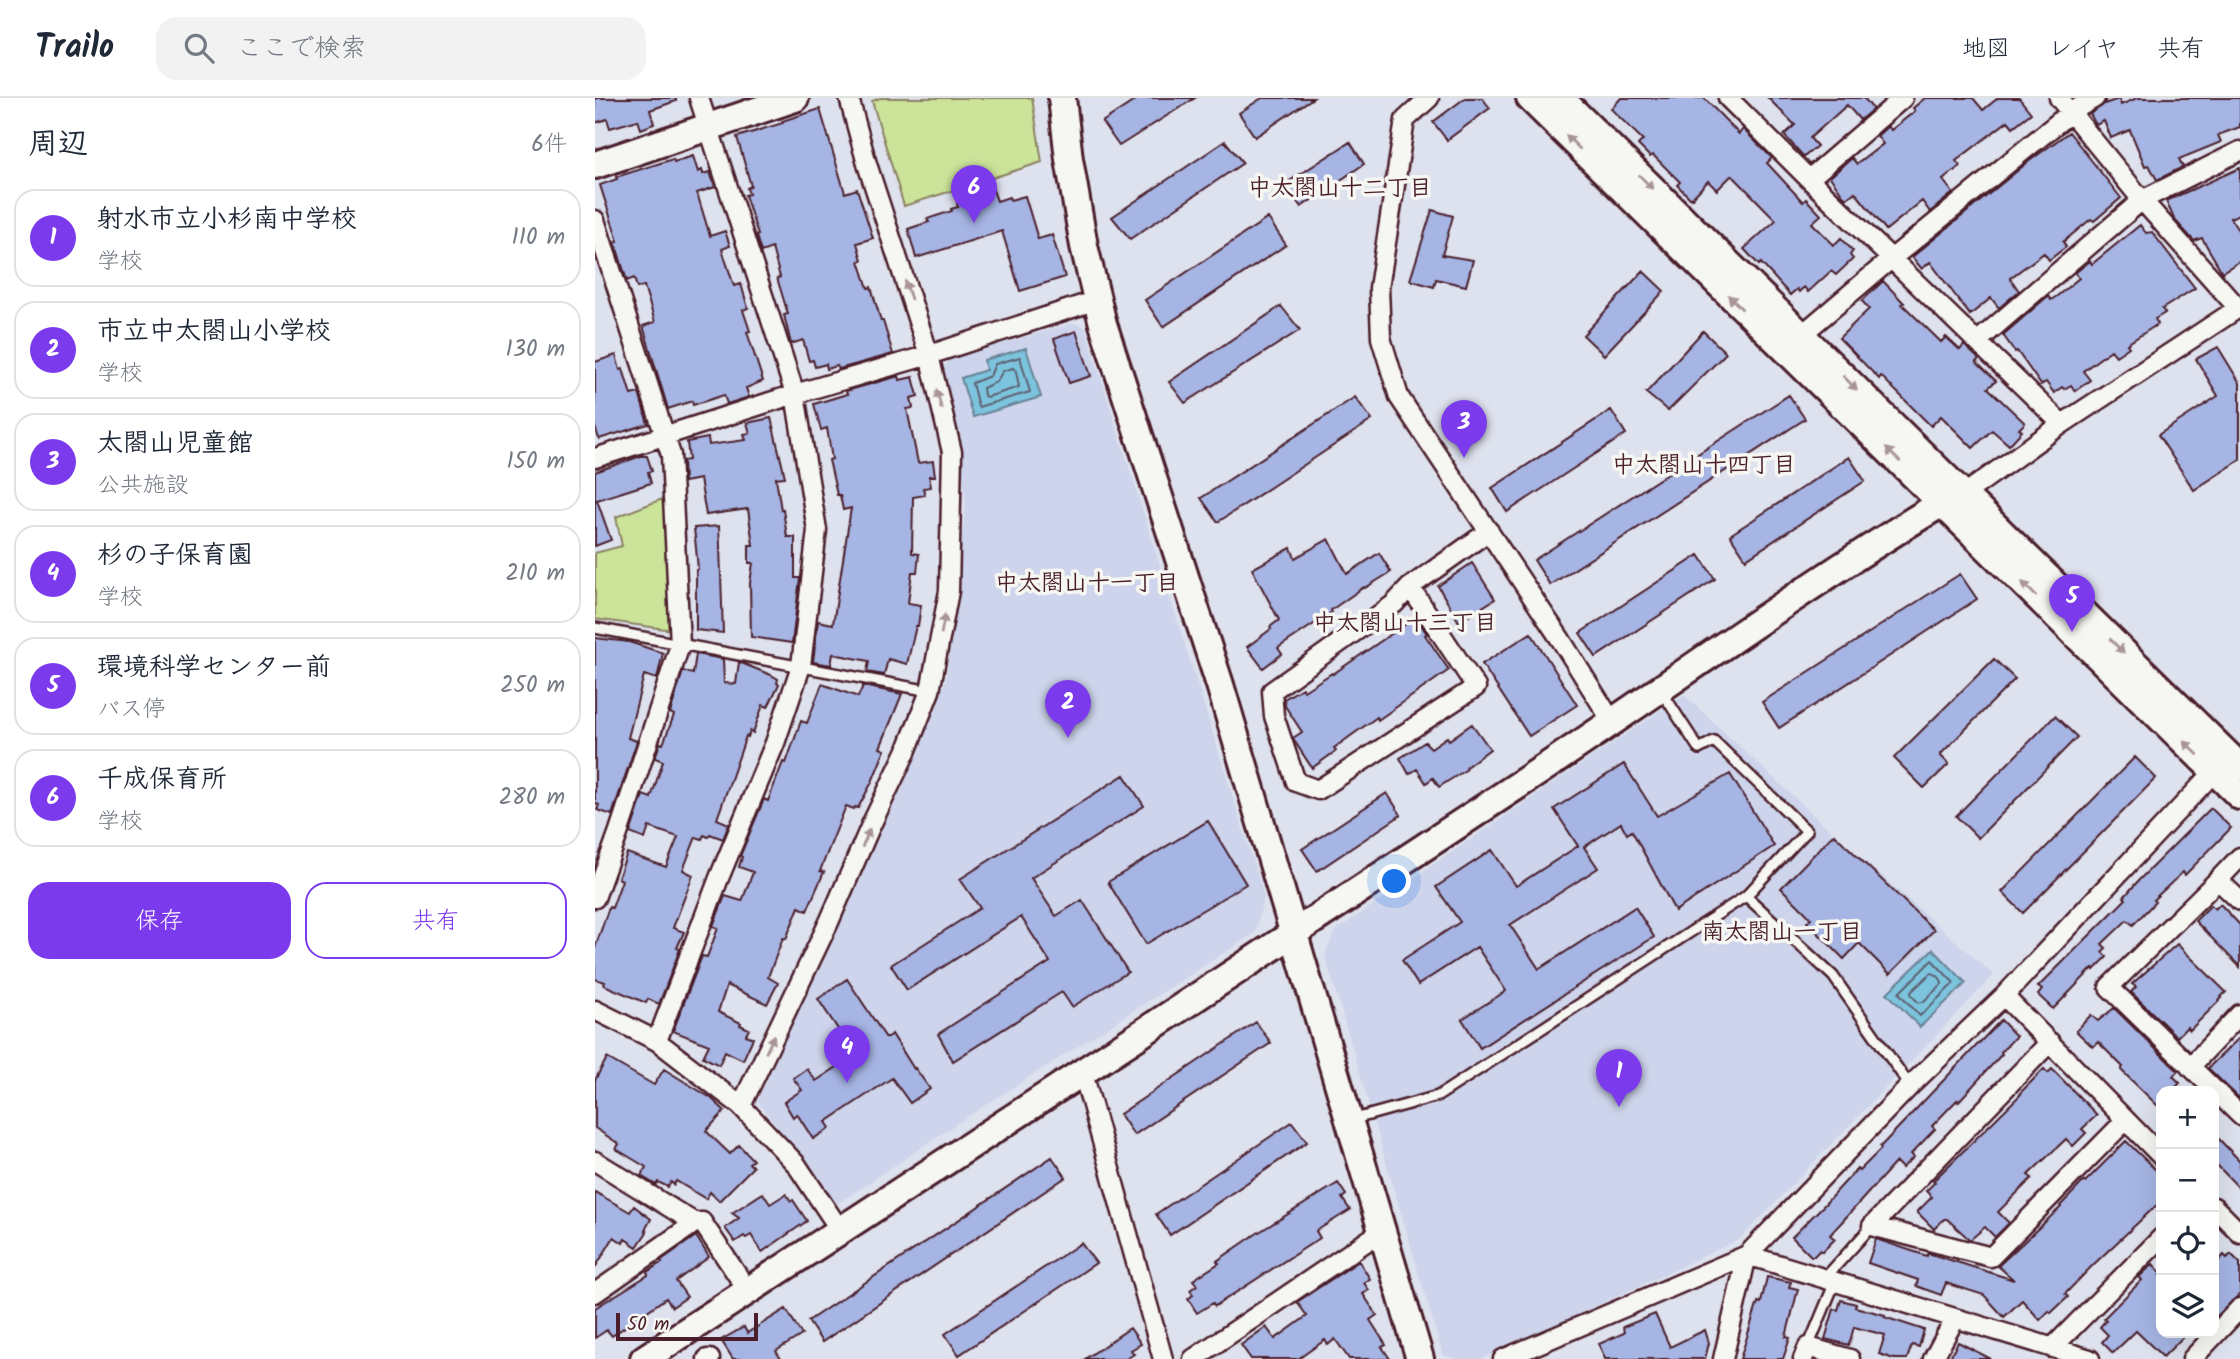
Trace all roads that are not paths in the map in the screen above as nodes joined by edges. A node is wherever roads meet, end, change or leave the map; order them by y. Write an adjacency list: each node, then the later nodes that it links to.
1 (699, 98): 12 (street)
2 (795, 98): 12 (street)
3 (849, 98): 23 (street, one-way to 3)
4 (1062, 98): 19 (street)
5 (1429, 98): 29 (street)
6 (1728, 98): 15 (street)
7 (1903, 98): 15 (street)
8 (2059, 98): 11 (street)
9 (2095, 98): 11 (street)
10 (1552, 100): 22 (street)
11 (2071, 112): 16 (street); 18 (street)
12 (708, 127): 14 (street); 24 (street)
13 (2240, 151): 16 (street)
14 (595, 165)
15 (1809, 179): 18 (street)
16 (2142, 200): 20 (street); 21 (street)
17 (595, 220): 26 (street)
18 (1891, 259): 21 (street); 22 (street)
19 (1097, 300): 23 (street); 44 (street)
20 (2239, 307): 25 (street)
21 (1978, 341): 25 (street)
22 (1793, 342): 28 (street)
23 (929, 355): 24 (street); 35 (street, one-way to 23)
24 (795, 394): 26 (street); 33 (street)
25 (2062, 424): 28 (street)
26 (665, 436): 27 (street); 32 (street)
27 (595, 458)
28 (1953, 499): 34 (street); 37 (street)
29 (1489, 531): 30 (street); 36 (street)
30 (1410, 587): 30 (street)
31 (595, 628): 32 (lane)
32 (680, 645): 33 (lane); 42 (street)
33 (801, 666): 35 (lane); 48 (street)
34 (1661, 690): 36 (street); 41 (lane)
35 (930, 691): 53 (street, one-way to 35)
36 (1612, 723): 44 (street)
37 (2227, 769): 38 (street); 45 (street)
38 (2240, 796)
39 (2240, 857): 40 (street)
40 (2218, 880): 43 (street); 50 (street)
41 (1746, 896): 52 (lane); 55 (lane)
42 (595, 898)
43 (2240, 901)
44 (1293, 934): 51 (street); 55 (street)
45 (2004, 996): 49 (street); 52 (street)
46 (595, 1010): 48 (street)
47 (2240, 1014): 50 (street)
48 (657, 1041): 53 (street)
49 (2050, 1042): 56 (street); 61 (street)
50 (2190, 1067): 54 (street)
51 (1083, 1073): 62 (street); 75 (street)
52 (1910, 1086): 66 (street)
53 (741, 1106): 62 (street)
54 (2240, 1115)
55 (1349, 1121): 63 (street)
56 (2125, 1121): 57 (street); 61 (street)
57 (2156, 1151)
58 (595, 1161): 60 (street)
59 (2219, 1212): 64 (street)
60 (695, 1223): 68 (street); 69 (street)
61 (1871, 1226): 67 (lane)
62 (840, 1230): 68 (street)
63 (1382, 1231): 76 (street); 77 (street)
64 (2240, 1233)
65 (2156, 1244): 73 (street)
66 (1747, 1255): 67 (street); 78 (street); 79 (street)
67 (1829, 1281): 71 (street); 72 (lane)
68 (748, 1291): 74 (street)
69 (595, 1293)
70 (2240, 1308): 83 (street)
71 (1955, 1319): 73 (street); 81 (street)
72 (1806, 1353): 80 (street)
73 (2062, 1353): 82 (street)
74 (644, 1359)
75 (1163, 1359)
76 (1193, 1359)
77 (1420, 1359)
78 (1503, 1359)
79 (1723, 1359)
80 (1850, 1359)
81 (1933, 1359)
82 (2090, 1359)
83 (2192, 1359)

